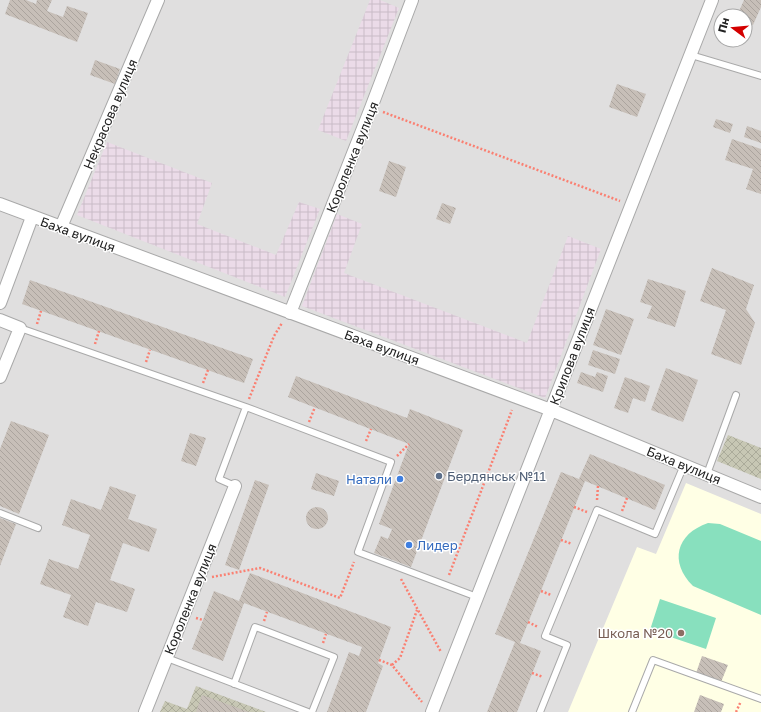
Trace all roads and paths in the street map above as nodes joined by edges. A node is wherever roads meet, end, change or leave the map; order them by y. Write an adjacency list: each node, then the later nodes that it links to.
1 (158, 0): 10 (street, Некрасова вулиця)
2 (412, 0): 6 (street, Короленка вулиця)
3 (712, 0): 4 (street, Крилова вулиця)
4 (691, 55): 5 (lane); 8 (street, Крилова вулиця)
5 (761, 76)
6 (371, 108): 8 (path); 12 (street, Короленка вулиця)
7 (0, 204): 9 (street, Баха вулиця)
8 (631, 206): 20 (street, Крилова вулиця)
9 (32, 216): 10 (street, Баха вулиця); 11 (street)
10 (61, 228): 12 (street, Баха вулиця)
11 (0, 303)
12 (290, 313): 17 (street, Баха вулиця); 18 (path)
13 (0, 320): 14 (street)
14 (20, 328): 15 (street); 18 (lane)
15 (0, 377)
16 (736, 395): 25 (lane)
17 (516, 397): 20 (street, Баха вулиця); 33 (path)
18 (246, 407): 21 (lane); 26 (lane)
19 (315, 407): 21 (path)
20 (551, 410): 24 (street, Баха вулиця); 34 (street, Крилова вулиця)
21 (306, 430): 23 (lane)
22 (410, 444): 23 (path)
23 (391, 462): 30 (lane)
24 (684, 465): 25 (street, Баха вулиця); 46 (lane)
25 (707, 474): 27 (street, Баха вулиця)
26 (235, 486): 32 (street, Короленка вулиця)
27 (761, 497)
28 (0, 513): 29 (lane)
29 (38, 528)
30 (358, 552): 31 (lane); 32 (path)
31 (394, 565): 33 (lane); 35 (path)
32 (198, 580): 36 (street, Короленка вулиця)
33 (445, 585): 34 (lane)
34 (477, 597): 39 (street, Крилова вулиця)
35 (418, 609): 38 (path); 39 (path)
36 (166, 658): 40 (lane); 43 (street, Короленка вулиця)
37 (379, 660): 38 (path)
38 (392, 665): 42 (path)
39 (450, 668): 42 (street, Крилова вулиця)
40 (234, 684): 44 (lane); 45 (lane)
41 (761, 699): 47 (lane)
42 (429, 709)
43 (145, 712)
44 (308, 712)
45 (312, 712)
46 (540, 712)
47 (632, 712)

